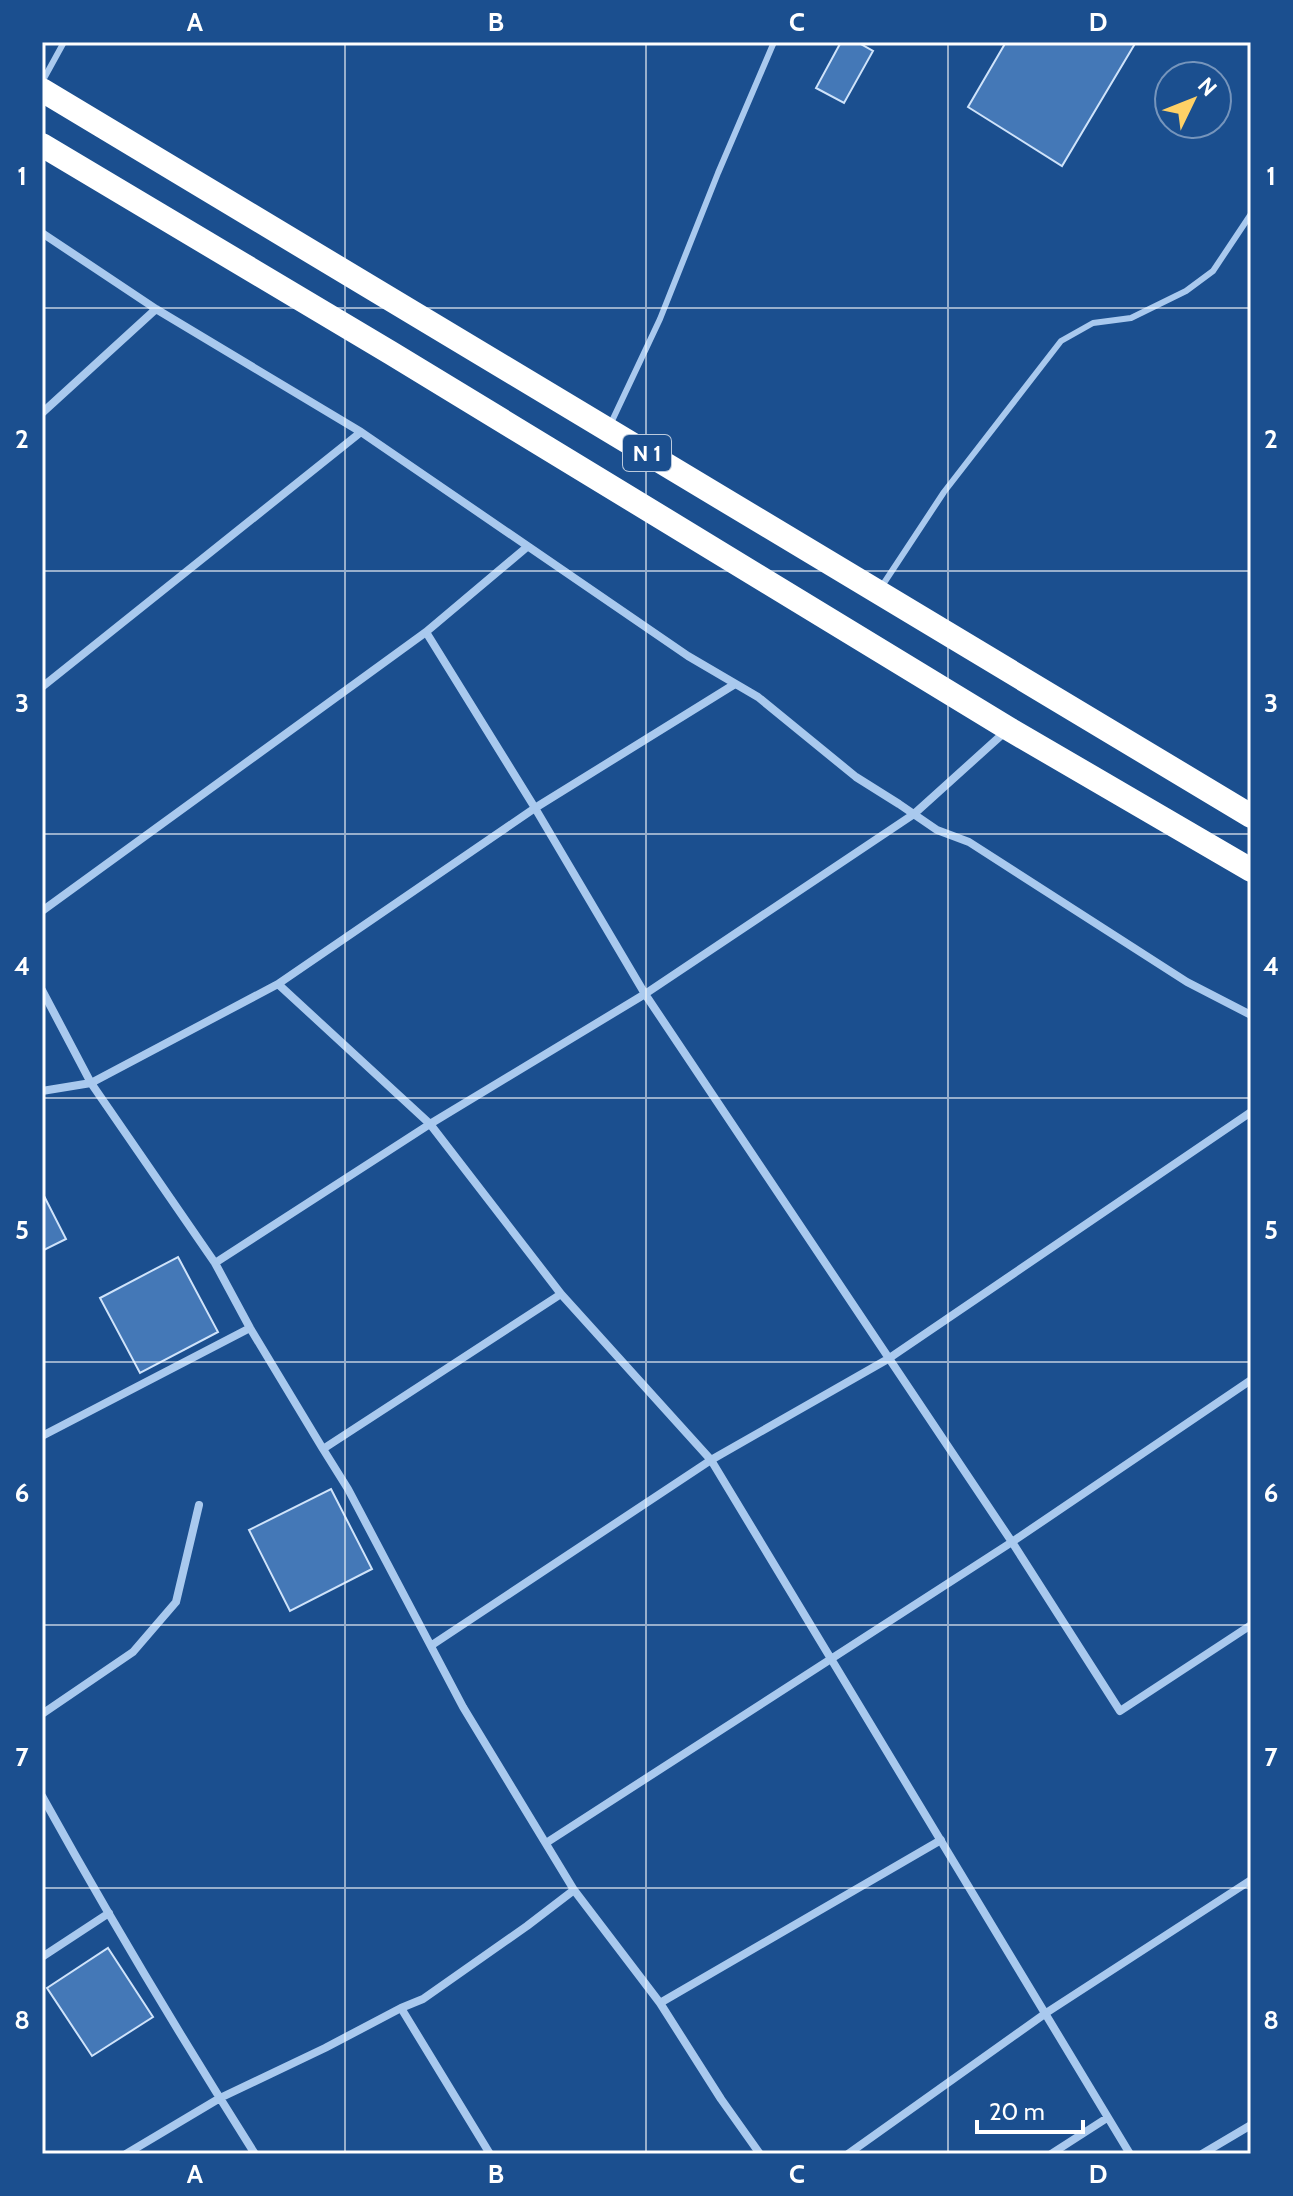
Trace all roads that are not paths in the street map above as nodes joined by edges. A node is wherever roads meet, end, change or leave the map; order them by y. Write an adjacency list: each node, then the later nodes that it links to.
1 (64, 42): 3 (lane)
2 (774, 42): 10 (lane)
3 (42, 82)
4 (42, 90): 10 (highway, N 1)
5 (42, 145): 17 (highway, N 1)
6 (1251, 214): 13 (lane)
7 (42, 233): 8 (street)
8 (156, 309): 9 (street); 11 (street)
9 (42, 413)
10 (608, 430): 13 (highway, N 1)
11 (361, 432): 12 (street); 16 (street)
12 (527, 547): 14 (street); 15 (street)
13 (878, 592): 20 (highway, N 1)
14 (426, 632): 18 (street); 22 (street)
15 (735, 684): 18 (street); 19 (street)
16 (42, 687)
17 (1009, 729): 19 (street); 21 (highway, N 1)
18 (535, 808): 23 (street); 25 (street)
19 (914, 814): 25 (street); 26 (street)
20 (1251, 816)
21 (1251, 870)
22 (42, 911)
23 (278, 984): 27 (street); 30 (street)
24 (42, 990): 27 (street)
25 (645, 994): 30 (street); 34 (street)
26 (1251, 1015)
27 (91, 1083): 28 (street); 31 (street)
28 (42, 1091)
29 (1251, 1112): 34 (street)
30 (430, 1124): 31 (street); 32 (street)
31 (215, 1263): 33 (street)
32 (561, 1294): 37 (street); 38 (street)
33 (250, 1328): 36 (street); 37 (street)
34 (888, 1359): 38 (street); 40 (street)
35 (1251, 1380): 40 (street)
36 (42, 1436)
37 (323, 1449): 42 (street)
38 (711, 1460): 42 (street); 43 (street)
39 (199, 1505): 44 (street)
40 (1012, 1542): 41 (street); 43 (street)
41 (1251, 1625)
42 (432, 1645): 47 (street)
43 (832, 1660): 46 (street); 47 (street)
44 (42, 1714)
45 (42, 1796): 50 (street)
46 (941, 1840): 52 (street); 54 (street)
47 (546, 1843): 49 (street)
48 (1251, 1880): 54 (street)
49 (574, 1890): 52 (street); 53 (street)
50 (109, 1913): 51 (street); 55 (street)
51 (42, 1957)
52 (660, 2003): 61 (street)
53 (401, 2008): 55 (street); 60 (street)
54 (1046, 2013): 56 (street); 62 (street)
55 (220, 2098): 58 (street); 59 (street)
56 (1107, 2118): 63 (street); 64 (street)
57 (1251, 2125): 65 (street)
58 (126, 2154)
59 (255, 2154)
60 (490, 2154)
61 (760, 2154)
62 (848, 2154)
63 (1051, 2154)
64 (1130, 2154)
65 (1202, 2154)

